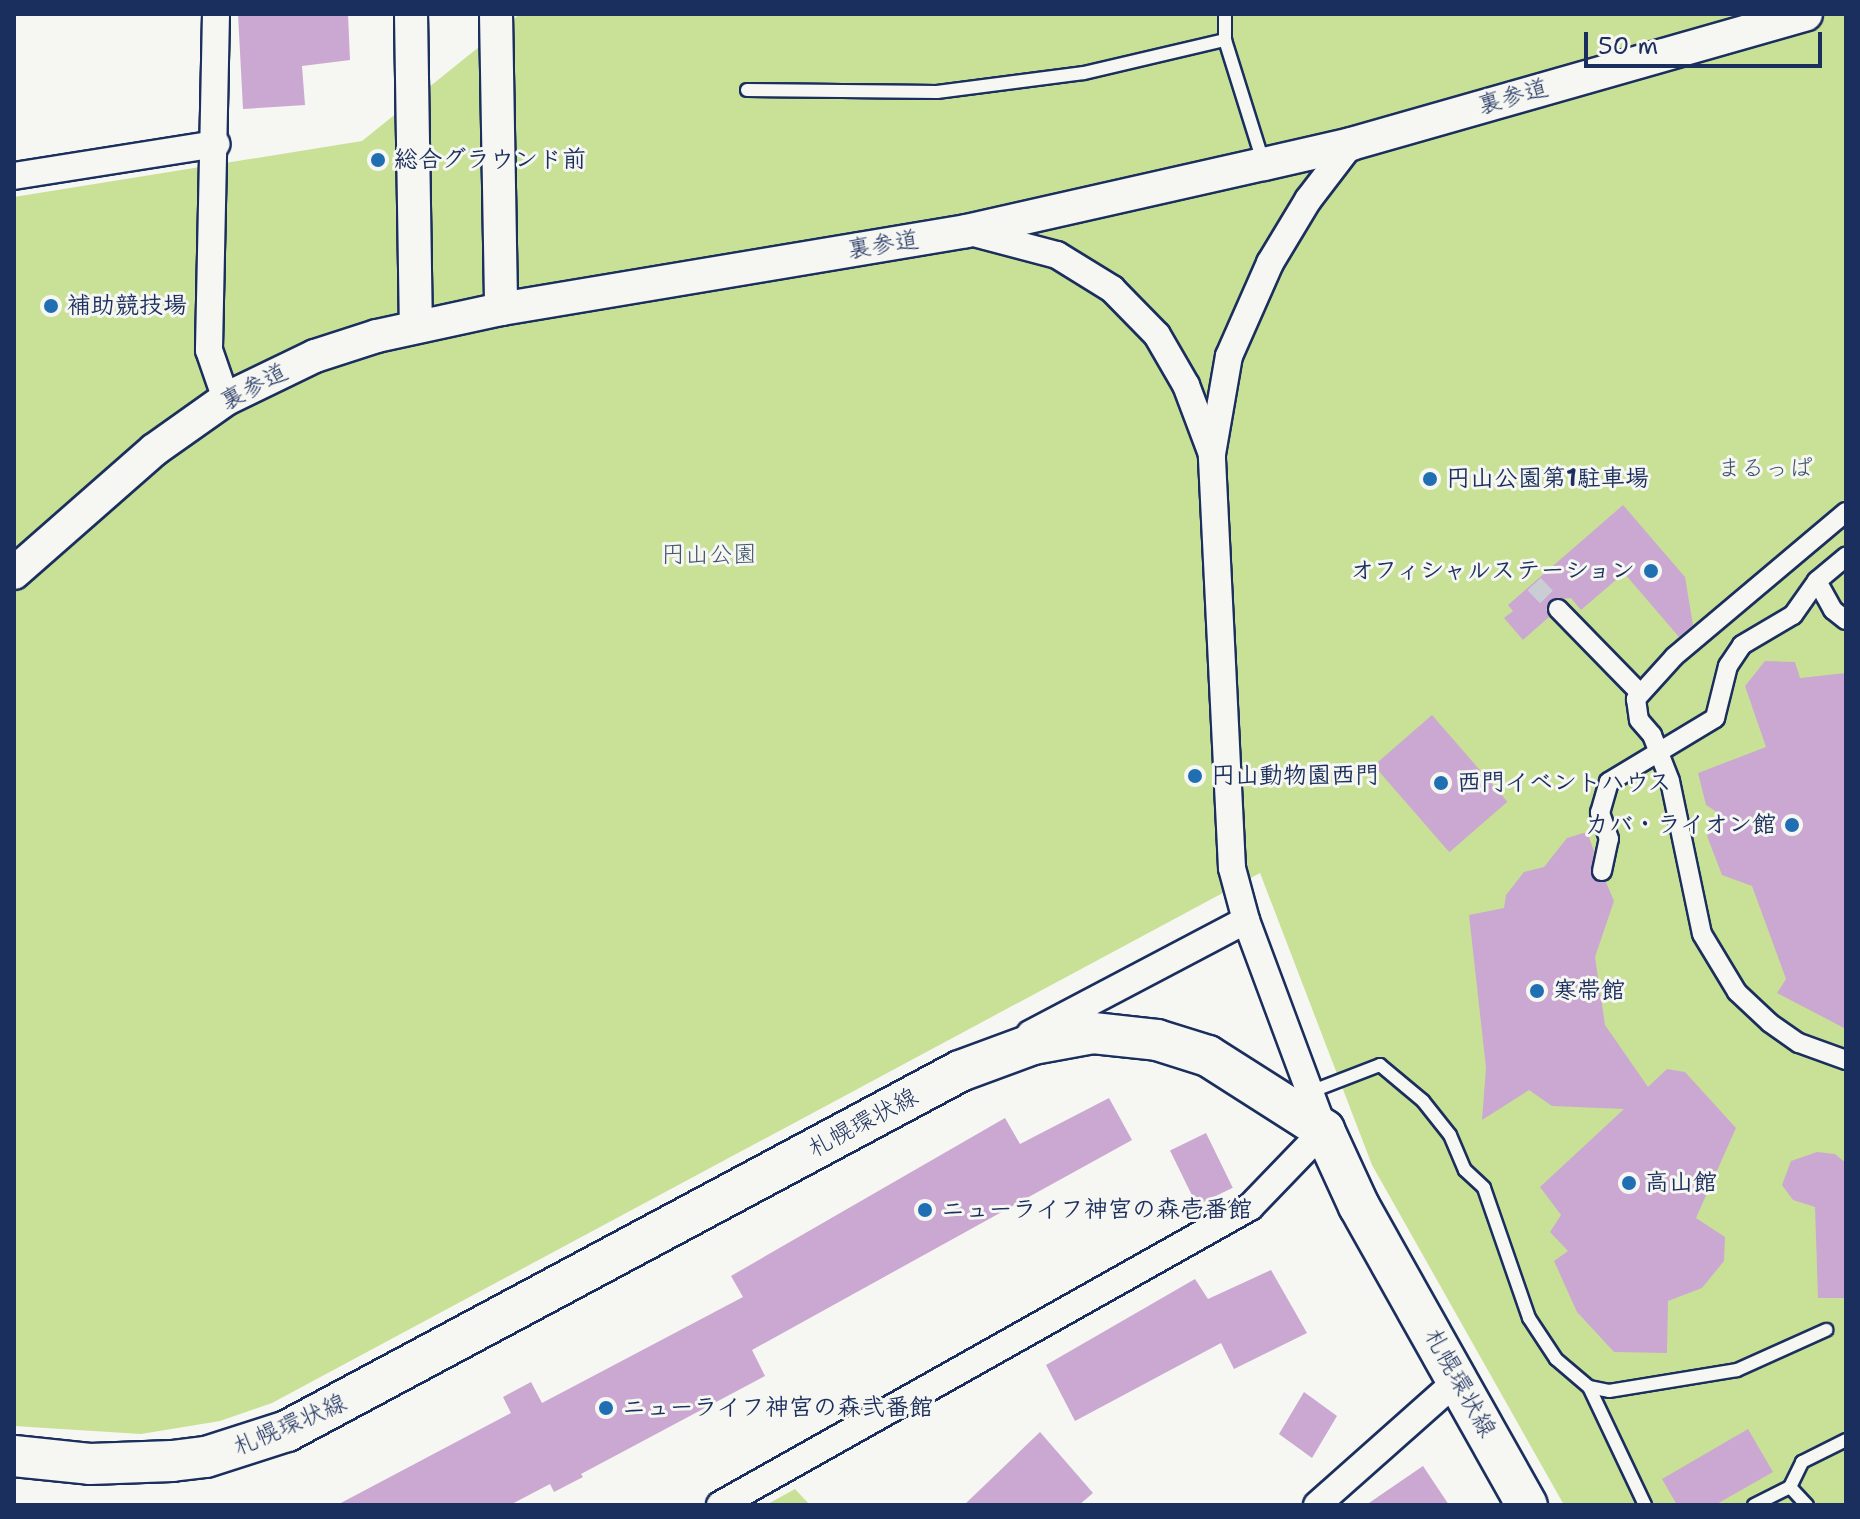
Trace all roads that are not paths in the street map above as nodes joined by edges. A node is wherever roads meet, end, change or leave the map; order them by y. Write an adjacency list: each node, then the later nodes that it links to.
1 (216, 14): 8 (street)
2 (411, 14): 14 (street)
3 (496, 14): 13 (street)
4 (1225, 14): 6 (lane)
5 (1806, 14): 9 (street, 裏参道)
6 (1225, 40): 7 (lane); 10 (lane)
7 (747, 90)
8 (216, 144): 11 (street); 15 (street)
9 (1351, 144): 10 (street, 裏参道); 16 (street)
10 (1264, 164): 12 (street, 裏参道)
11 (14, 176)
12 (966, 231): 13 (street, 裏参道); 16 (street)
13 (501, 309): 14 (street, 裏参道)
14 (416, 325): 15 (street, 裏参道)
15 (226, 399): 19 (street, 裏参道)
16 (1212, 454): 26 (street)
17 (1846, 512): 23 (street)
18 (1846, 557): 20 (street)
19 (14, 573)
20 (1817, 581): 22 (street); 24 (street)
21 (1558, 609): 23 (street)
22 (1846, 620)
23 (1640, 693): 24 (street)
24 (1660, 753): 25 (street); 27 (street)
25 (1602, 871)
26 (1246, 920): 28 (street); 29 (street)
27 (1846, 1060)
28 (960, 1071): 30 (main road, 札幌環状線); 35 (main road, 札幌環状線)
29 (1310, 1092): 30 (street); 33 (lane)
30 (1324, 1130): 32 (main road, 札幌環状線); 37 (street)
31 (1826, 1330): 33 (lane)
32 (1459, 1379): 38 (street); 39 (main road, 札幌環状線)
33 (1589, 1387): 40 (lane)
34 (1846, 1440): 36 (lane)
35 (14, 1456)
36 (1790, 1487): 41 (lane); 42 (lane)
37 (720, 1505)
38 (1317, 1505)
39 (1527, 1505)
40 (1645, 1505)
41 (1754, 1505)
42 (1807, 1505)

